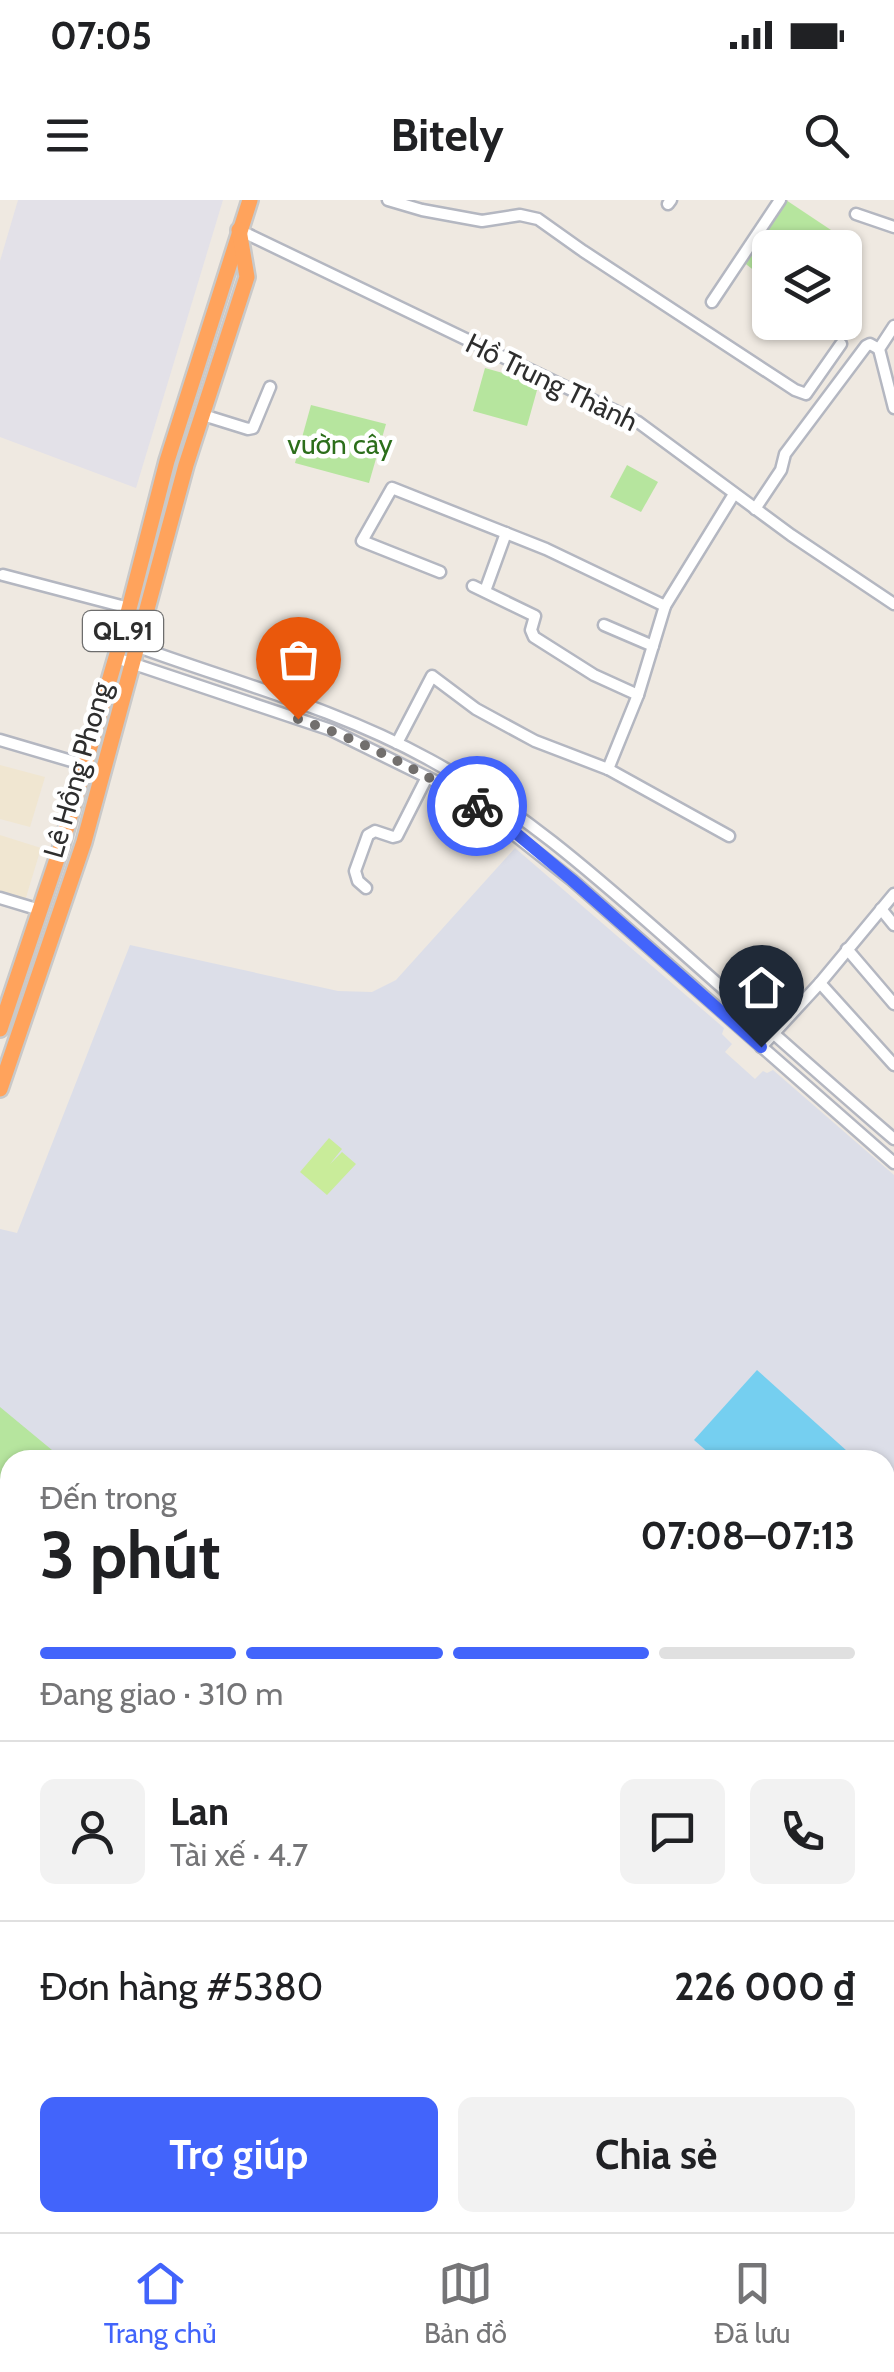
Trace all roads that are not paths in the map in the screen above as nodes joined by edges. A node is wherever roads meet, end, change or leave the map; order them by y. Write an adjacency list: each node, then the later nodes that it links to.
1 (250, 200): 6 (highway, Lê Hồng Phong / QL.91)
2 (388, 200): 9 (street)
3 (780, 200): 7 (street)
4 (856, 214): 5 (street)
5 (894, 227)
6 (239, 230): 13 (highway, Lê Hồng Phong / QL.91); 14 (highway, Lê Hồng Phong / QL.91); 16 (street, Hồ Trung Thành)
7 (712, 302)
8 (894, 326): 10 (street)
9 (841, 344)
10 (880, 348): 12 (street); 17 (street)
11 (270, 387): 13 (street)
12 (894, 408)
13 (202, 416): 15 (highway, Lê Hồng Phong / QL.91)
14 (167, 461): 15 (highway); 25 (highway, Lê Hồng Phong / QL.91)
15 (186, 465): 29 (highway, Lê Hồng Phong / QL.91)
16 (734, 494): 17 (street, Hồ Trung Thành); 24 (street)
17 (755, 509): 23 (street, Hồ Trung Thành)
18 (506, 533): 19 (street); 22 (street); 24 (street)
19 (440, 572)
20 (3, 575): 25 (street)
21 (472, 586): 22 (street)
22 (485, 592): 31 (street)
23 (894, 604)
24 (665, 606): 28 (street)
25 (129, 608): 27 (highway, Lê Hồng Phong / QL.91)
26 (604, 626): 28 (street)
27 (121, 640): 29 (street); 30 (highway, Lê Hồng Phong / QL.91)
28 (653, 646): 31 (street)
29 (136, 655): 30 (street); 33 (street); 36 (street); 53 (highway, Lê Hồng Phong / QL.91)
30 (116, 658): 34 (highway, Lê Hồng Phong / QL.91)
31 (638, 695): 35 (street)
32 (0, 740): 34 (street)
33 (396, 743): 35 (street); 38 (street)
34 (85, 765): 44 (highway, Lê Hồng Phong / QL.91)
35 (608, 770): 37 (street)
36 (427, 777): 39 (street); 42 (street)
37 (729, 836)
38 (605, 886): 42 (street); 50 (street)
39 (366, 888)
40 (894, 894): 43 (street)
41 (0, 898): 44 (street)
42 (594, 900): 51 (street)
43 (882, 909): 45 (street); 46 (street)
44 (40, 910): 49 (highway, Lê Hồng Phong / QL.91)
45 (894, 924)
46 (847, 950): 47 (street); 48 (street)
47 (820, 983): 50 (street); 52 (street)
48 (894, 1004)
49 (0, 1029)
50 (774, 1034): 51 (street); 54 (street)
51 (761, 1047): 55 (street)
52 (894, 1065)
53 (0, 1089)
54 (894, 1139)
55 (894, 1163)

